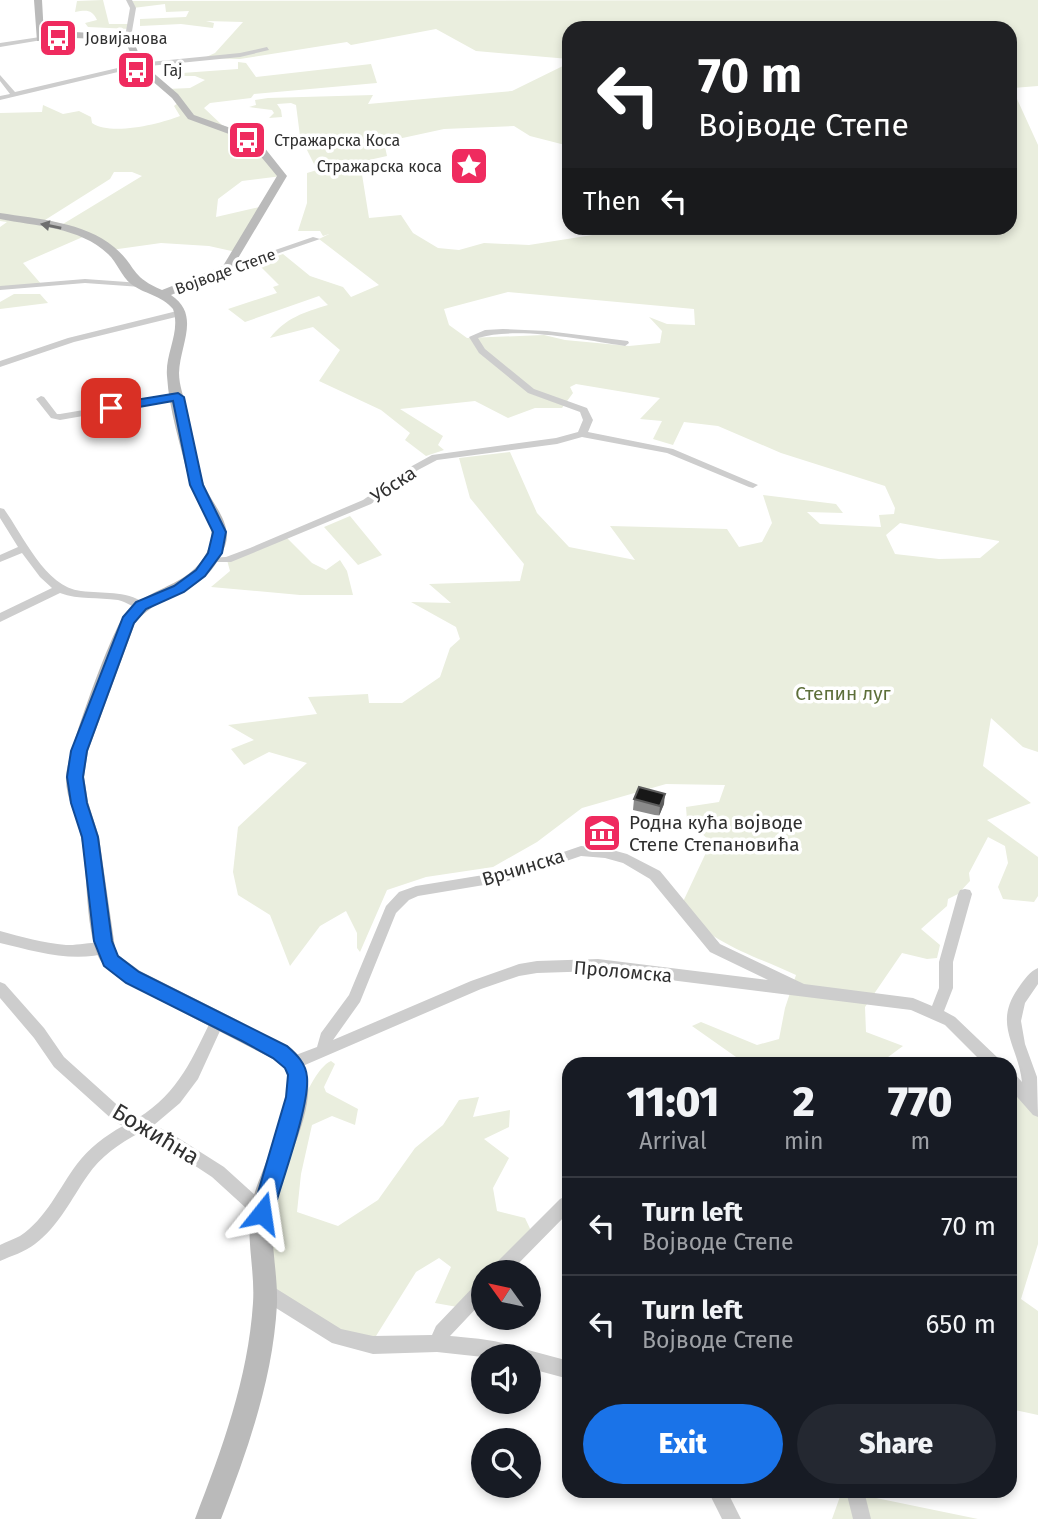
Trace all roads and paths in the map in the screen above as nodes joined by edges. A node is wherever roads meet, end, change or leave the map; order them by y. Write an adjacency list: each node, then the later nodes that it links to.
1 (38, 0): 4 (street)
2 (129, 0): 3 (street)
3 (128, 37): 4 (street); 7 (street)
4 (40, 38): 5 (street)
5 (0, 45)
6 (267, 49): 7 (street)
7 (139, 65): 9 (street); 13 (street)
8 (0, 77): 9 (street)
9 (14, 95): 10 (street)
10 (0, 98)
11 (0, 216): 14 (street, one-way to 11)
12 (316, 239): 13 (street, Војводе Степе)
13 (227, 268): 16 (street, Војводе Степе)
14 (143, 286): 15 (street); 16 (street)
15 (0, 288)
16 (162, 294): 17 (street, Војводе Степе)
17 (181, 313): 19 (street); 20 (street, Војводе Степе)
18 (625, 343): 22 (street)
19 (0, 364)
20 (178, 397): 21 (street); 27 (street, Војводе Степе)
21 (41, 399)
22 (582, 434): 23 (street, Убска); 27 (street, Убска)
23 (753, 485)
24 (0, 511): 25 (street)
25 (25, 548): 26 (street); 28 (street)
26 (0, 559)
27 (212, 559): 29 (street)
28 (60, 588): 29 (street); 30 (street)
29 (141, 606): 33 (street)
30 (0, 618)
31 (965, 894): 37 (street)
32 (0, 937): 33 (street)
33 (105, 948): 38 (street)
34 (1038, 974): 43 (street)
35 (0, 988): 44 (street, Божићна)
36 (804, 991): 37 (street, Проломска); 39 (street, Проломска); 39 (street, Врчинска)
37 (936, 1013): 40 (street, Проломска)
38 (218, 1020): 41 (street); 44 (street)
39 (324, 1051): 41 (street)
40 (987, 1057)
41 (293, 1063): 45 (street)
42 (1017, 1087): 43 (street)
43 (1033, 1104)
44 (137, 1126): 45 (street, Божићна); 47 (street)
45 (264, 1205): 49 (street)
46 (562, 1207): 48 (street)
47 (0, 1253)
48 (511, 1260)
49 (265, 1292): 51 (street); 57 (street)
50 (471, 1302): 51 (street)
51 (438, 1343): 52 (street)
52 (471, 1347)
53 (541, 1362): 54 (street)
54 (562, 1368)
55 (721, 1498): 58 (street)
56 (857, 1498): 59 (street)
57 (208, 1519)
58 (732, 1519)
59 (862, 1519)

